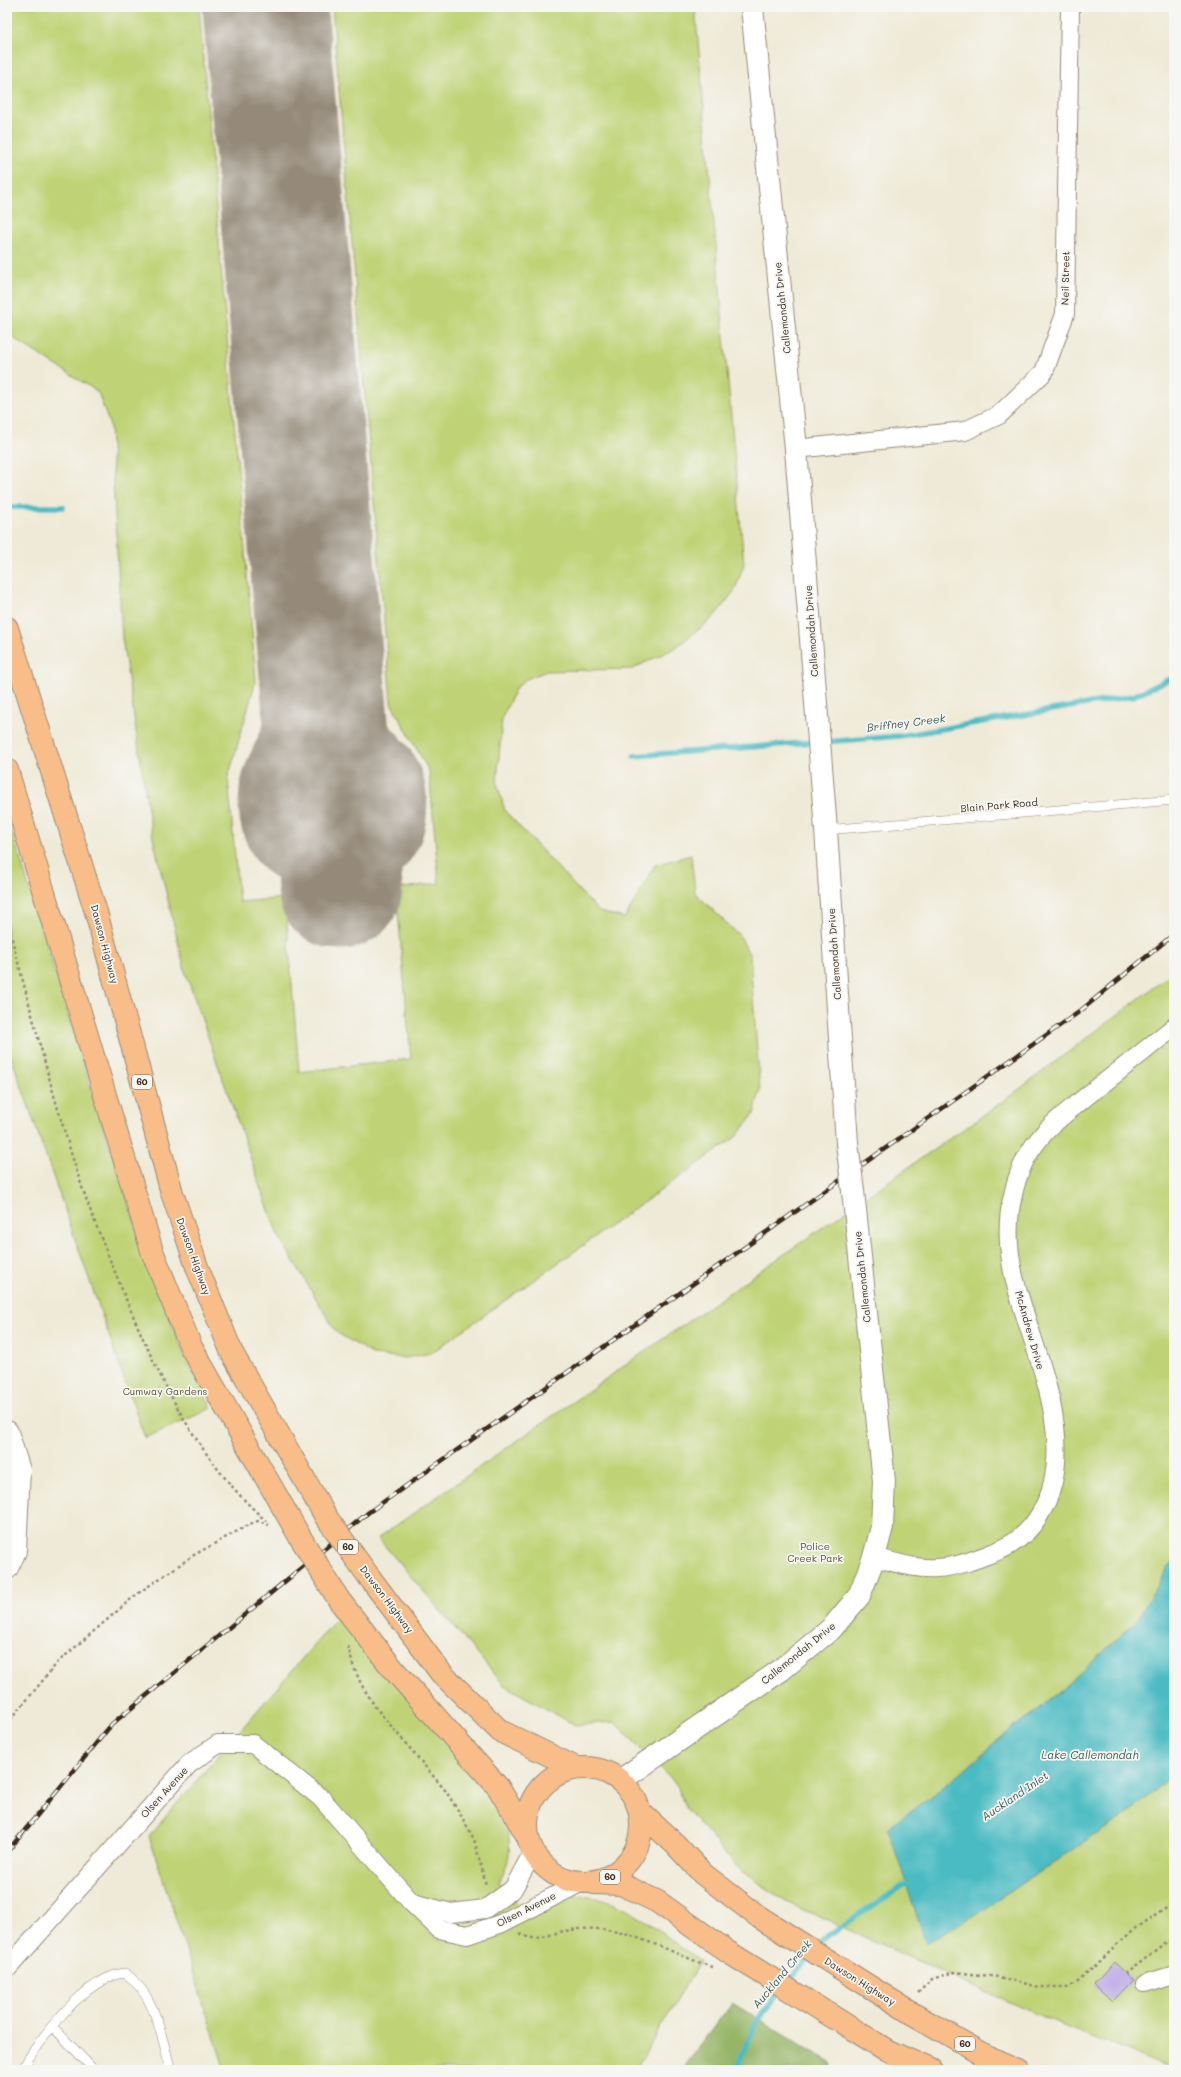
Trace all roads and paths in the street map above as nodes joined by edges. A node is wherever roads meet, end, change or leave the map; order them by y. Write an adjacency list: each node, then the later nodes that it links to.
1 (752, 7): 3 (street, Callemondah Drive)
2 (1070, 7): 3 (street, Neil Street)
3 (796, 449): 7 (street, Callemondah Drive)
4 (7, 628): 15 (highway, Dawson Highway / 60, bridge)
5 (7, 770): 18 (highway, 60, bridge)
6 (1174, 800): 7 (lane, Blain Park Road)
7 (826, 830): 11 (street, Callemondah Drive, bridge)
8 (7, 921): 14 (path)
9 (1174, 1027): 11 (street, McAndrew Drive)
10 (7, 1432): 12 (street)
11 (874, 1557): 16 (street, Callemondah Drive)
12 (7, 1568)
13 (348, 1643): 21 (path)
14 (7, 1724)
15 (576, 1768): 16 (highway, 60); 18 (highway, 60)
16 (621, 1780): 17 (highway, 60)
17 (640, 1812): 19 (highway, 60); 36 (highway, Dawson Highway / 60, bridge)
18 (530, 1844): 19 (highway, 60); 21 (street, Olsen Avenue)
19 (586, 1883): 23 (street, Olsen Avenue); 25 (highway, 60)
20 (411, 1902): 21 (street, Olsen Avenue); 23 (street, Olsen Avenue); 26 (street, Olsen Avenue)
21 (495, 1902)
22 (1174, 1903): 30 (path)
23 (509, 1919): 25 (path)
24 (1174, 1940): 27 (path)
25 (722, 1960): 35 (highway, 60, bridge)
26 (7, 1969)
27 (1125, 1973)
28 (1174, 1975): 29 (street)
29 (1145, 1984)
30 (918, 1993)
31 (53, 2027): 32 (lane); 33 (lane); 34 (lane)
32 (22, 2070)
33 (94, 2070)
34 (171, 2070)
35 (931, 2070)
36 (1018, 2070)

